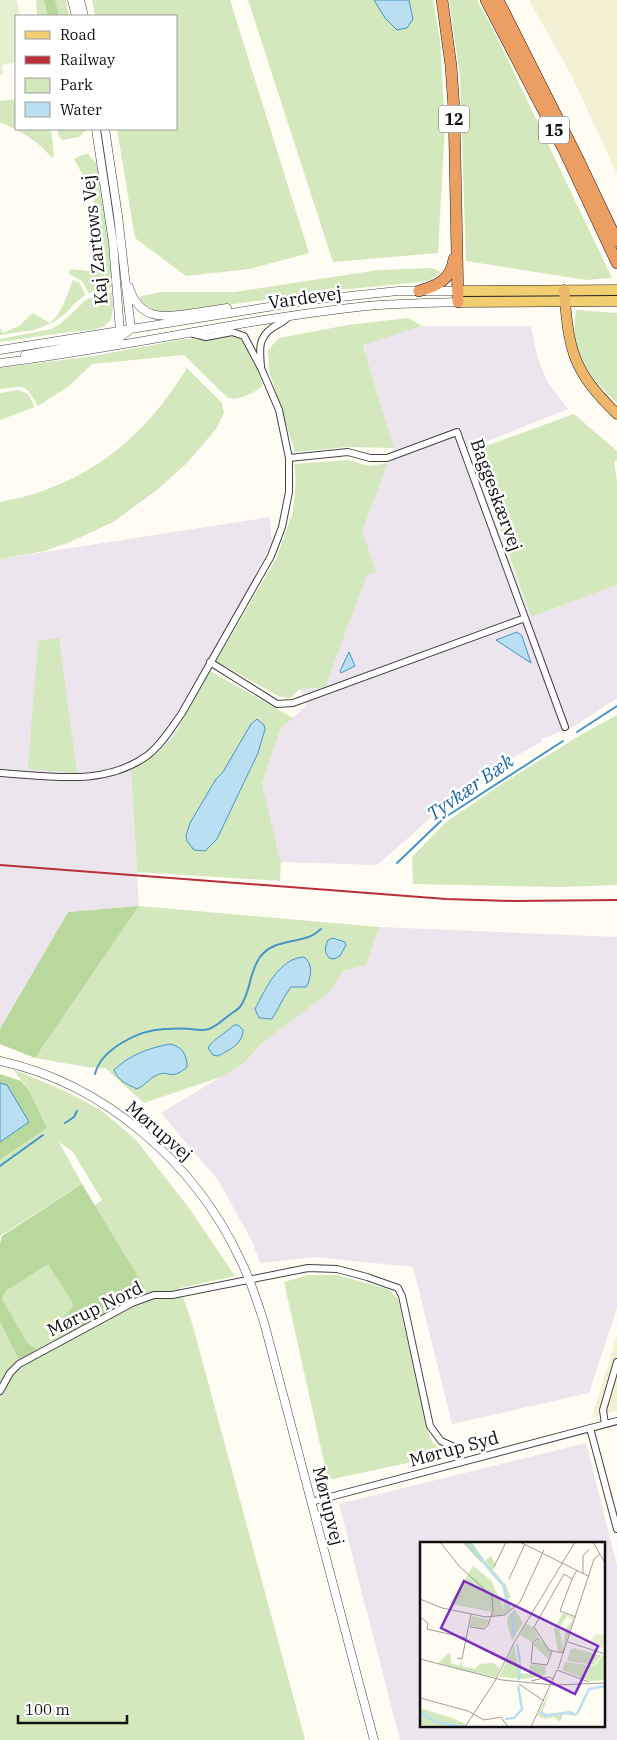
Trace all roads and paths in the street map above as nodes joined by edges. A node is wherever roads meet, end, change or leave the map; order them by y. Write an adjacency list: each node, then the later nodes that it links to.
1 (72, 0): 6 (street)
2 (80, 0): 7 (street)
3 (442, 0): 11 (highway, 12)
4 (486, 0): 13 (highway, 15)
5 (499, 0): 10 (highway); 12 (highway, 15)
6 (76, 15)
7 (84, 15)
8 (96, 130): 24 (street, Kaj Zartows Vej)
9 (105, 130): 14 (street, Kaj Zartows Vej)
10 (617, 228)
11 (456, 238): 17 (highway); 18 (highway, 12)
12 (617, 241)
13 (617, 263)
14 (124, 272): 21 (street); 23 (street, Kaj Zartows Vej)
15 (564, 290): 16 (main road, Vardevej); 18 (main road, Vardevej); 19 (highway)
16 (617, 290)
17 (419, 291): 18 (street, Vardevej); 21 (street, Vardevej)
18 (458, 296): 19 (main road, Vardevej); 22 (street, Vardevej)
19 (565, 301): 20 (main road, Vardevej); 30 (highway)
20 (612, 301)
21 (258, 309): 23 (street, Vardevej)
22 (288, 317): 25 (street, Vardevej); 29 (street)
23 (131, 329): 24 (street, Vardevej)
24 (121, 333): 26 (street); 27 (street, Vardevej); 28 (street)
25 (190, 333): 26 (street, Vardevej); 29 (street)
26 (131, 344): 28 (street, Vardevej)
27 (0, 350)
28 (0, 362)
29 (261, 368): 31 (street)
30 (617, 414)
31 (289, 458): 32 (street, Baggeskærvej); 33 (street)
32 (525, 618): 33 (street); 34 (street, Baggeskærvej)
33 (210, 662): 35 (street)
34 (565, 727)
35 (0, 773)
36 (0, 1060): 37 (street, Mørupvej)
37 (250, 1280): 39 (street, Mørup Nord); 43 (street); 44 (street, Mørupvej)
38 (617, 1362): 41 (street)
39 (0, 1391)
40 (617, 1421): 41 (street, Mørup Syd)
41 (605, 1424): 42 (street, Mørup Syd)
42 (590, 1428): 44 (street, Mørup Syd); 45 (street)
43 (454, 1448)
44 (311, 1502): 46 (street, Mørupvej)
45 (617, 1529)
46 (374, 1740)

